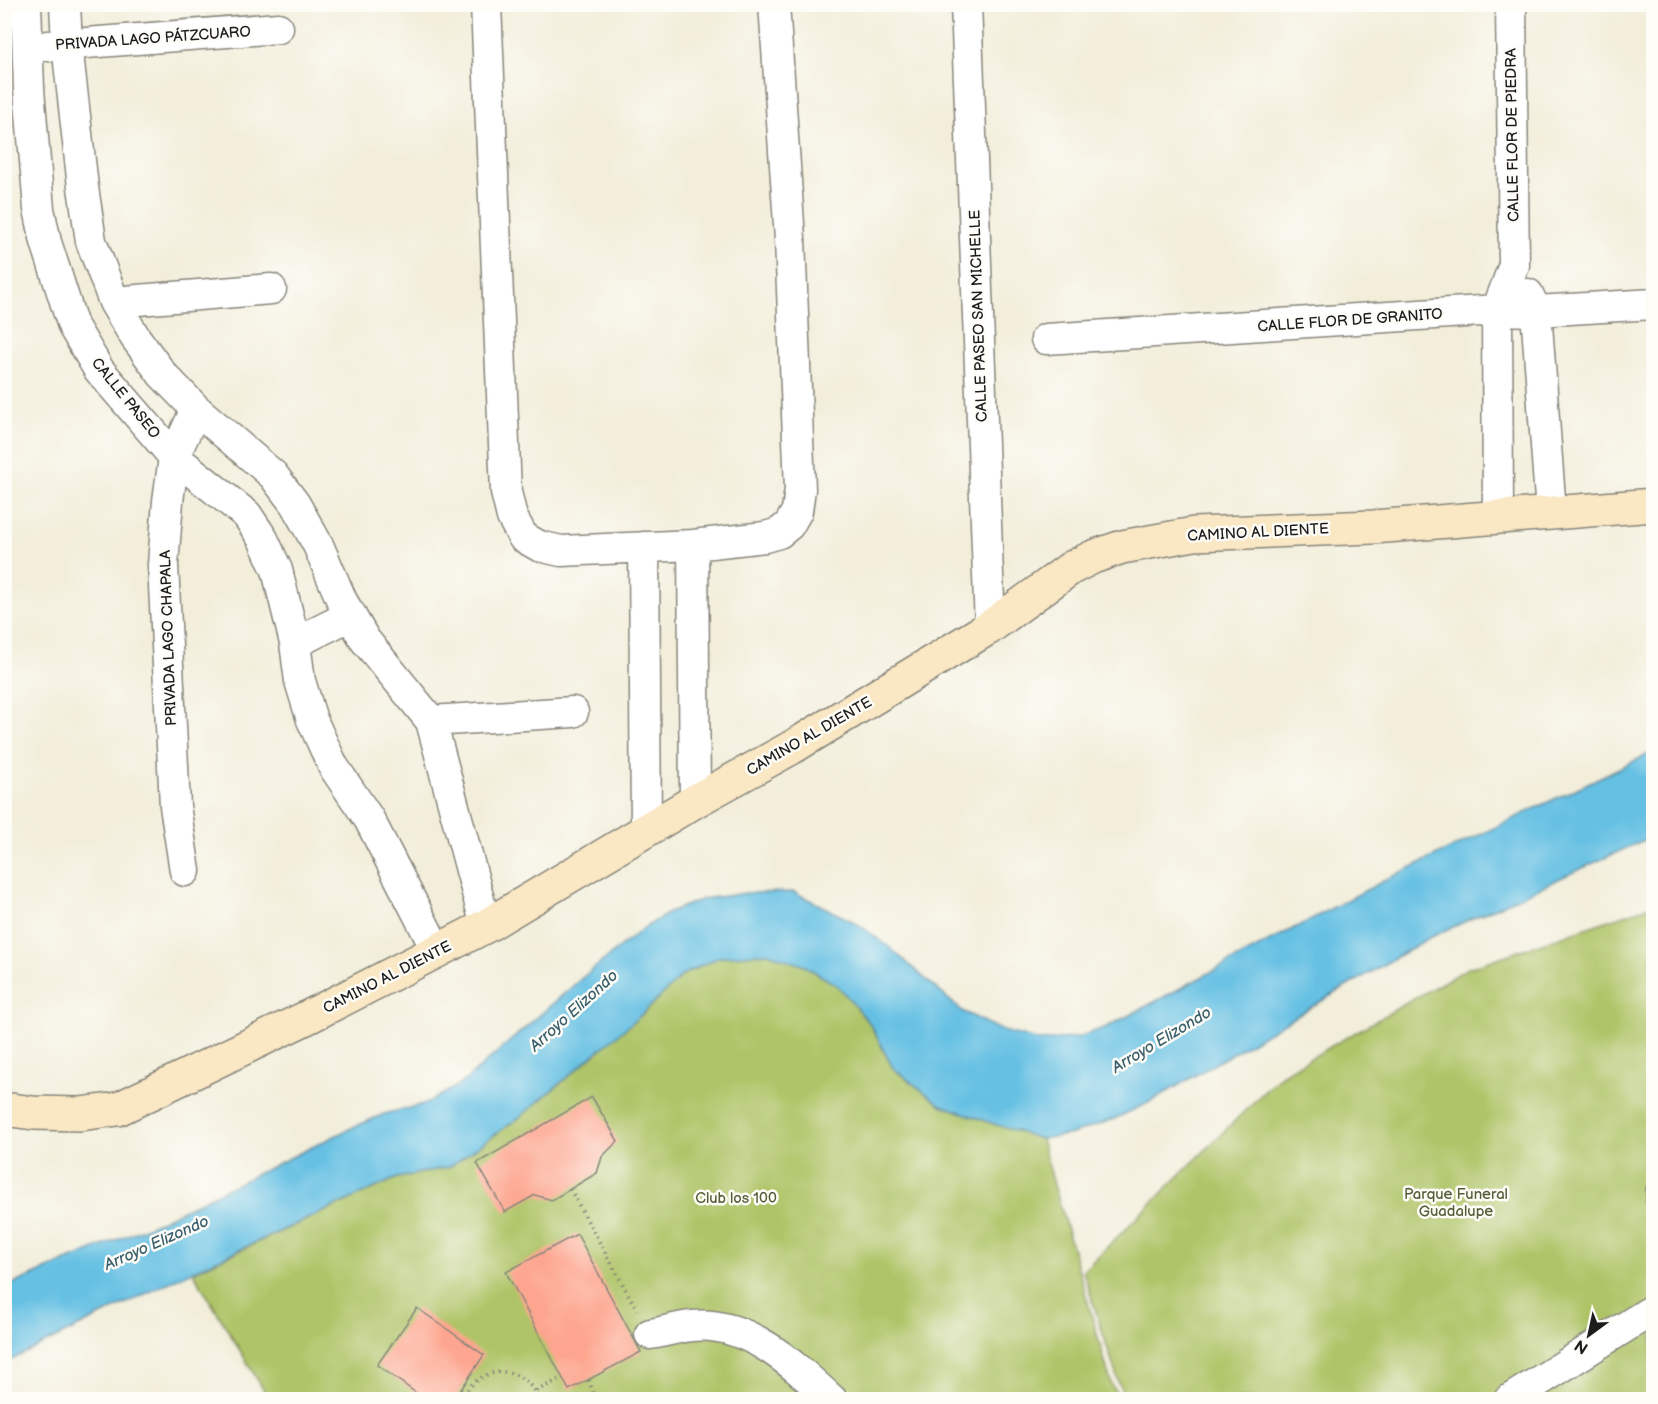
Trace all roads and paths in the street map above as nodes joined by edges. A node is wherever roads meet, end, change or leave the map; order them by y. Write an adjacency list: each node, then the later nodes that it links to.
1 (26, 4): 9 (street, CALLE PASEO)
2 (65, 4): 8 (street)
3 (486, 4): 23 (street)
4 (774, 4): 22 (street)
5 (966, 4): 25 (street, CALLE PASEO SAN MICHELLE)
6 (1510, 4): 10 (street, CALLE FLOR DE PIEDRA)
7 (278, 28): 8 (street, PRIVADA LAGO PÁTZCUARO)
8 (67, 45): 9 (street, PRIVADA LAGO PÁTZCUARO); 12 (street)
9 (28, 47): 18 (street, CALLE PASEO)
10 (1514, 264): 14 (street, CALLE FLOR DE PIEDRA); 15 (street, CALLE FLOR DE PIEDRA)
11 (271, 289): 12 (street)
12 (114, 302): 17 (street)
13 (1653, 304): 15 (street, CALLE FLOR DE GRANITO)
14 (1497, 310): 15 (street, CALLE FLOR DE GRANITO); 16 (street, CALLE FLOR DE GRANITO); 21 (street, CALLE FLOR DE PIEDRA)
15 (1536, 311): 20 (street, CALLE FLOR DE PIEDRA)
16 (1046, 339)
17 (196, 409): 18 (street, PRIVADA LAGO CHAPALA); 24 (street)
18 (174, 457): 26 (street, CALLE PASEO); 31 (street, PRIVADA LAGO CHAPALA)
19 (1653, 505): 20 (street, CAMINO AL DIENTE)
20 (1551, 513): 21 (street, CAMINO AL DIENTE)
21 (1498, 516): 25 (street, CAMINO AL DIENTE)
22 (693, 545): 23 (street); 29 (street)
23 (644, 547): 30 (street)
24 (351, 615): 26 (street); 28 (street)
25 (990, 627): 29 (street, CAMINO AL DIENTE)
26 (295, 643): 33 (street, CALLE PASEO)
27 (573, 712): 28 (street)
28 (431, 721): 32 (street)
29 (695, 801): 30 (street, CAMINO AL DIENTE)
30 (646, 829): 32 (street, CAMINO AL DIENTE)
31 (185, 871)
32 (486, 926): 33 (street, CAMINO AL DIENTE)
33 (437, 951): 34 (street, CAMINO AL DIENTE)
34 (4, 1109)
35 (570, 1189): 39 (path)
36 (1653, 1190): 37 (lane)
37 (1653, 1202)
38 (1653, 1310): 47 (street)
39 (650, 1334): 46 (street)
40 (562, 1378): 42 (path)
41 (589, 1380): 45 (path)
42 (536, 1391): 43 (path); 44 (path)
43 (461, 1400)
44 (539, 1400)
45 (595, 1400)
46 (832, 1400)
47 (1509, 1400)

